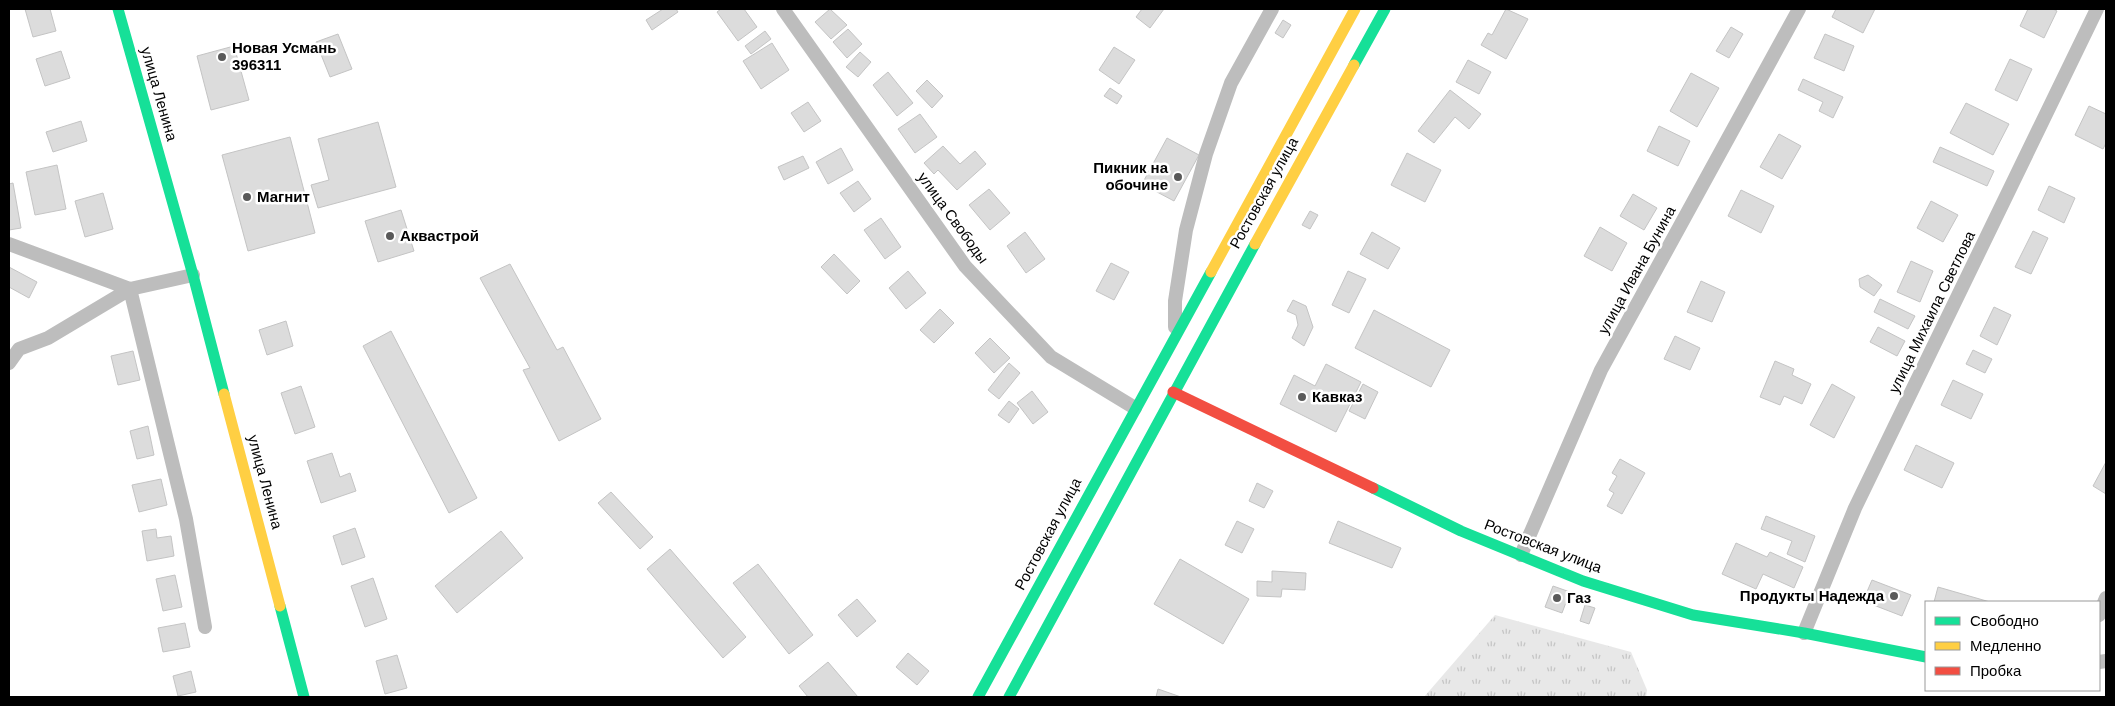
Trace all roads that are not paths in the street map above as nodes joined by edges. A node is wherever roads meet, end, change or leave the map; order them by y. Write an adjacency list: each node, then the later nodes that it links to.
1 (118, 9): 11 (main road, улица Ленина)
2 (783, 9): 16 (street, улица Свободы)
3 (1272, 9): 13 (street)
4 (1355, 9): 13 (main road, Ростовская улица)
5 (1385, 9): 9 (main road, Ростовская улица)
6 (1400, 9): 9 (street)
7 (1799, 9): 17 (street, улица Ивана Бунина)
8 (2097, 9): 21 (street, улица Михаила Светлова)
9 (1368, 39): 15 (main road, Ростовская улица)
10 (9, 244): 12 (street)
11 (194, 275): 12 (street); 23 (main road, улица Ленина)
12 (130, 289): 14 (street); 20 (street)
13 (1176, 334): 16 (main road, Ростовская улица)
14 (9, 363)
15 (1173, 392): 17 (main road, Ростовская улица); 25 (main road, Ростовская улица)
16 (1135, 408): 24 (main road, Ростовская улица)
17 (1521, 556): 21 (main road, Ростовская улица)
18 (2106, 598): 19 (street)
19 (2100, 613)
20 (205, 627)
21 (1804, 634): 22 (main road, Ростовская улица)
22 (1925, 657)
23 (304, 697)
24 (978, 697)
25 (1009, 697)

